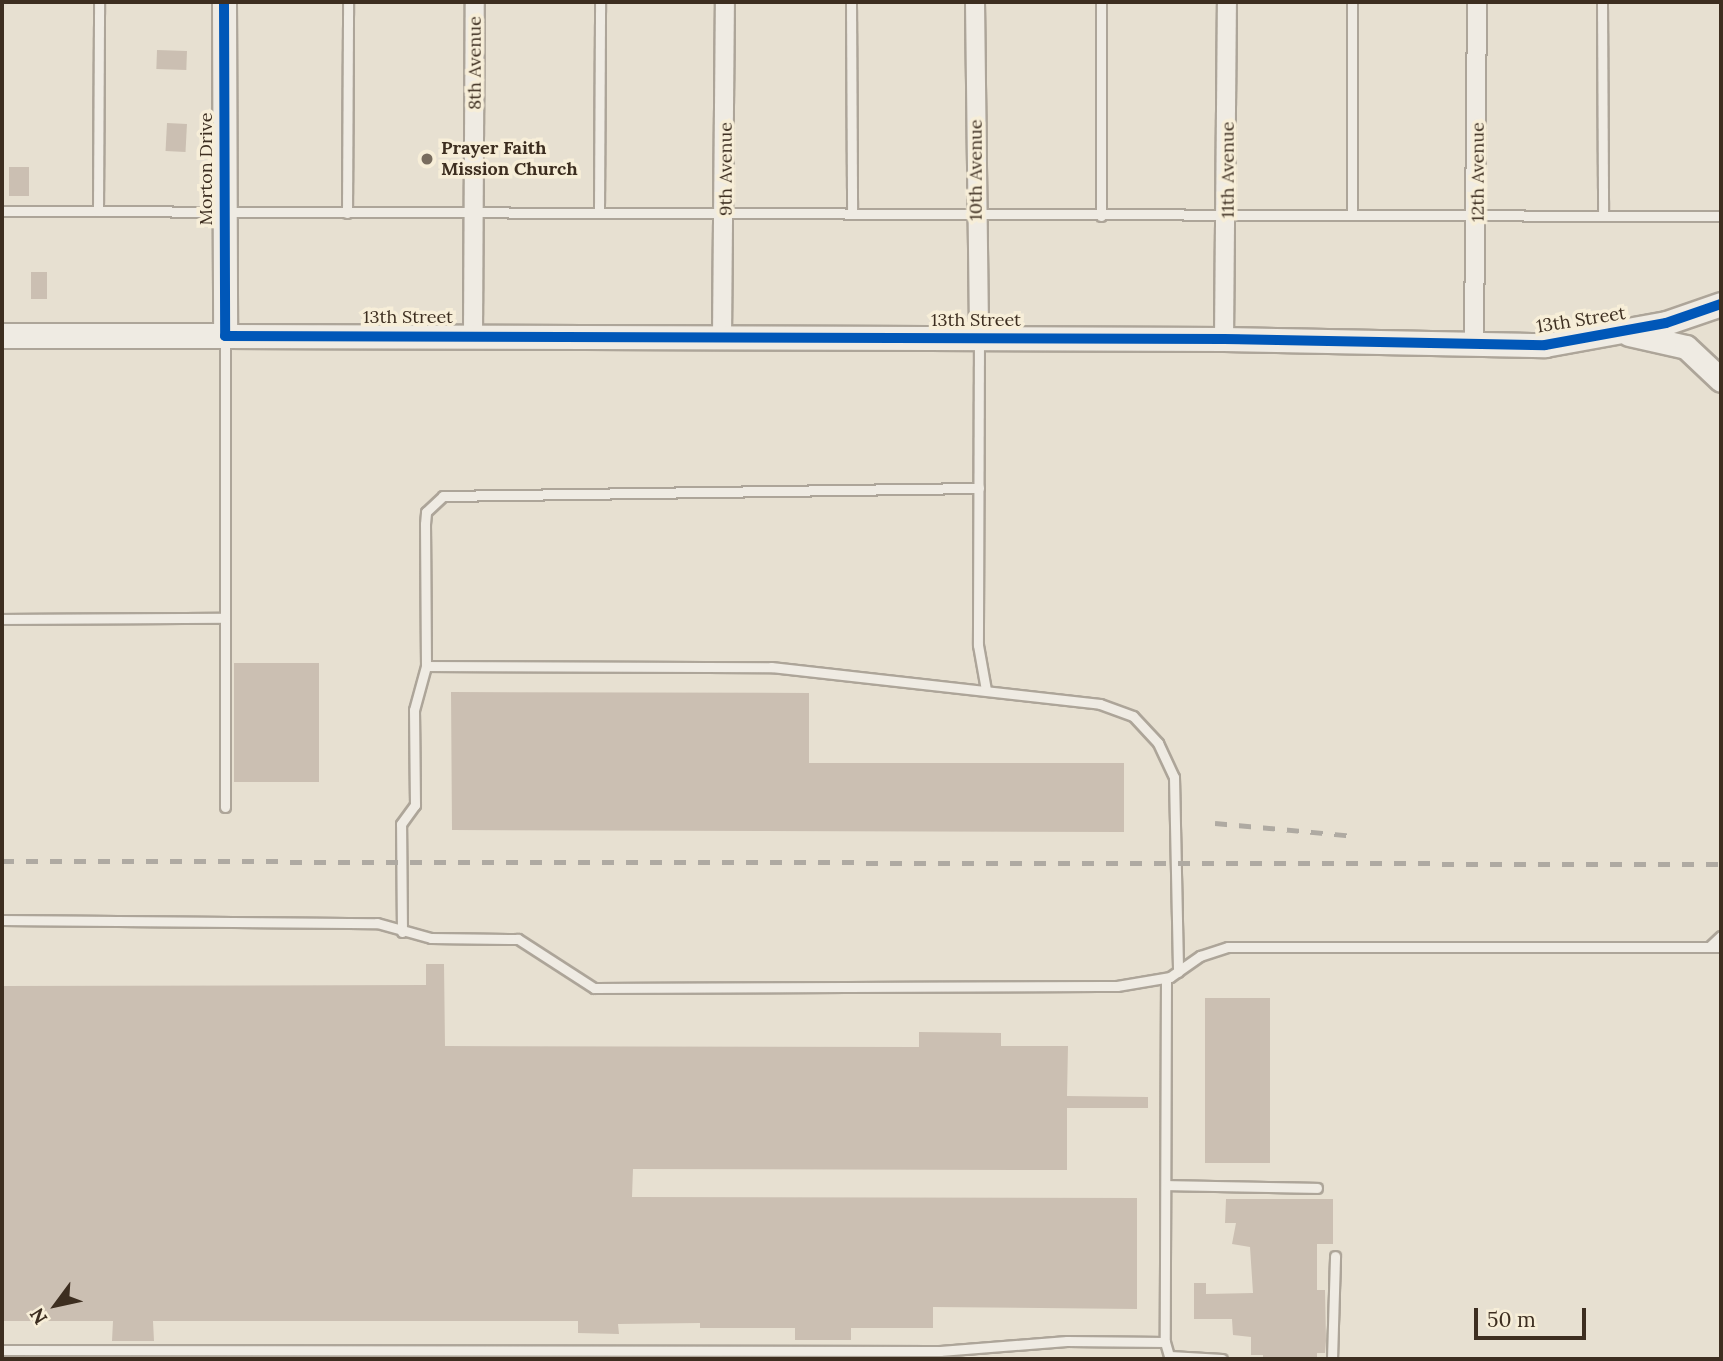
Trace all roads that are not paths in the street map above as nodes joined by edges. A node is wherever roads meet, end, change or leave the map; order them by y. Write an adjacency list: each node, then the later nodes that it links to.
1 (99, 2): 16 (lane)
2 (224, 2): 21 (street, Morton Drive)
3 (348, 2): 22 (lane)
4 (475, 2): 19 (street, 8th Avenue)
5 (600, 2): 14 (lane)
6 (725, 2): 17 (street, 9th Avenue)
7 (851, 2): 18 (lane)
8 (975, 2): 24 (street, 10th Avenue)
9 (1101, 2): 27 (lane)
10 (1227, 2): 25 (street, 11th Avenue)
11 (1352, 2): 20 (lane)
12 (1477, 2): 23 (street, 12th Avenue)
13 (1602, 2): 26 (lane)
14 (599, 210): 17 (lane); 19 (lane)
15 (2, 211): 16 (lane)
16 (98, 211): 21 (lane)
17 (727, 211): 18 (lane); 34 (street, 9th Avenue)
18 (852, 211): 24 (lane)
19 (474, 212): 22 (lane); 31 (street, 8th Avenue)
20 (1352, 212): 23 (lane); 25 (lane)
21 (223, 213): 22 (lane); 33 (street, Morton Drive)
22 (347, 213)
23 (1478, 213): 26 (lane); 37 (street, 12th Avenue)
24 (976, 214): 27 (lane); 35 (street, 10th Avenue)
25 (1228, 215): 27 (lane); 36 (street, 11th Avenue)
26 (1603, 215): 28 (lane)
27 (1101, 216)
28 (1721, 216)
29 (1721, 304): 30 (street, 13th Street)
30 (1619, 332): 37 (street, 13th Street); 38 (street)
31 (473, 334): 33 (street, 13th Street); 34 (street, 13th Street)
32 (2, 336): 33 (main road, 13th Street)
33 (225, 336): 40 (lane)
34 (722, 336): 35 (street, 13th Street)
35 (979, 337): 36 (street, 13th Street); 39 (lane)
36 (1224, 339): 37 (street, 13th Street)
37 (1474, 343)
38 (1721, 380)
39 (979, 488): 42 (lane); 43 (lane)
40 (225, 618): 41 (lane); 44 (lane)
41 (2, 619)
42 (426, 666): 43 (lane); 46 (lane)
43 (986, 690): 50 (lane)
44 (225, 807)
45 (2, 920): 46 (lane)
46 (402, 932): 51 (lane)
47 (1721, 936): 48 (lane)
48 (1709, 947): 49 (lane); 50 (lane)
49 (1721, 947)
50 (1178, 972): 51 (lane)
51 (1166, 978): 52 (lane)
52 (1166, 1185): 53 (lane); 55 (lane)
53 (1317, 1188)
54 (1335, 1256): 59 (lane)
55 (1165, 1342): 56 (lane); 57 (lane)
56 (2, 1350)
57 (1170, 1358): 58 (lane)
58 (1222, 1359)
59 (1332, 1359)

